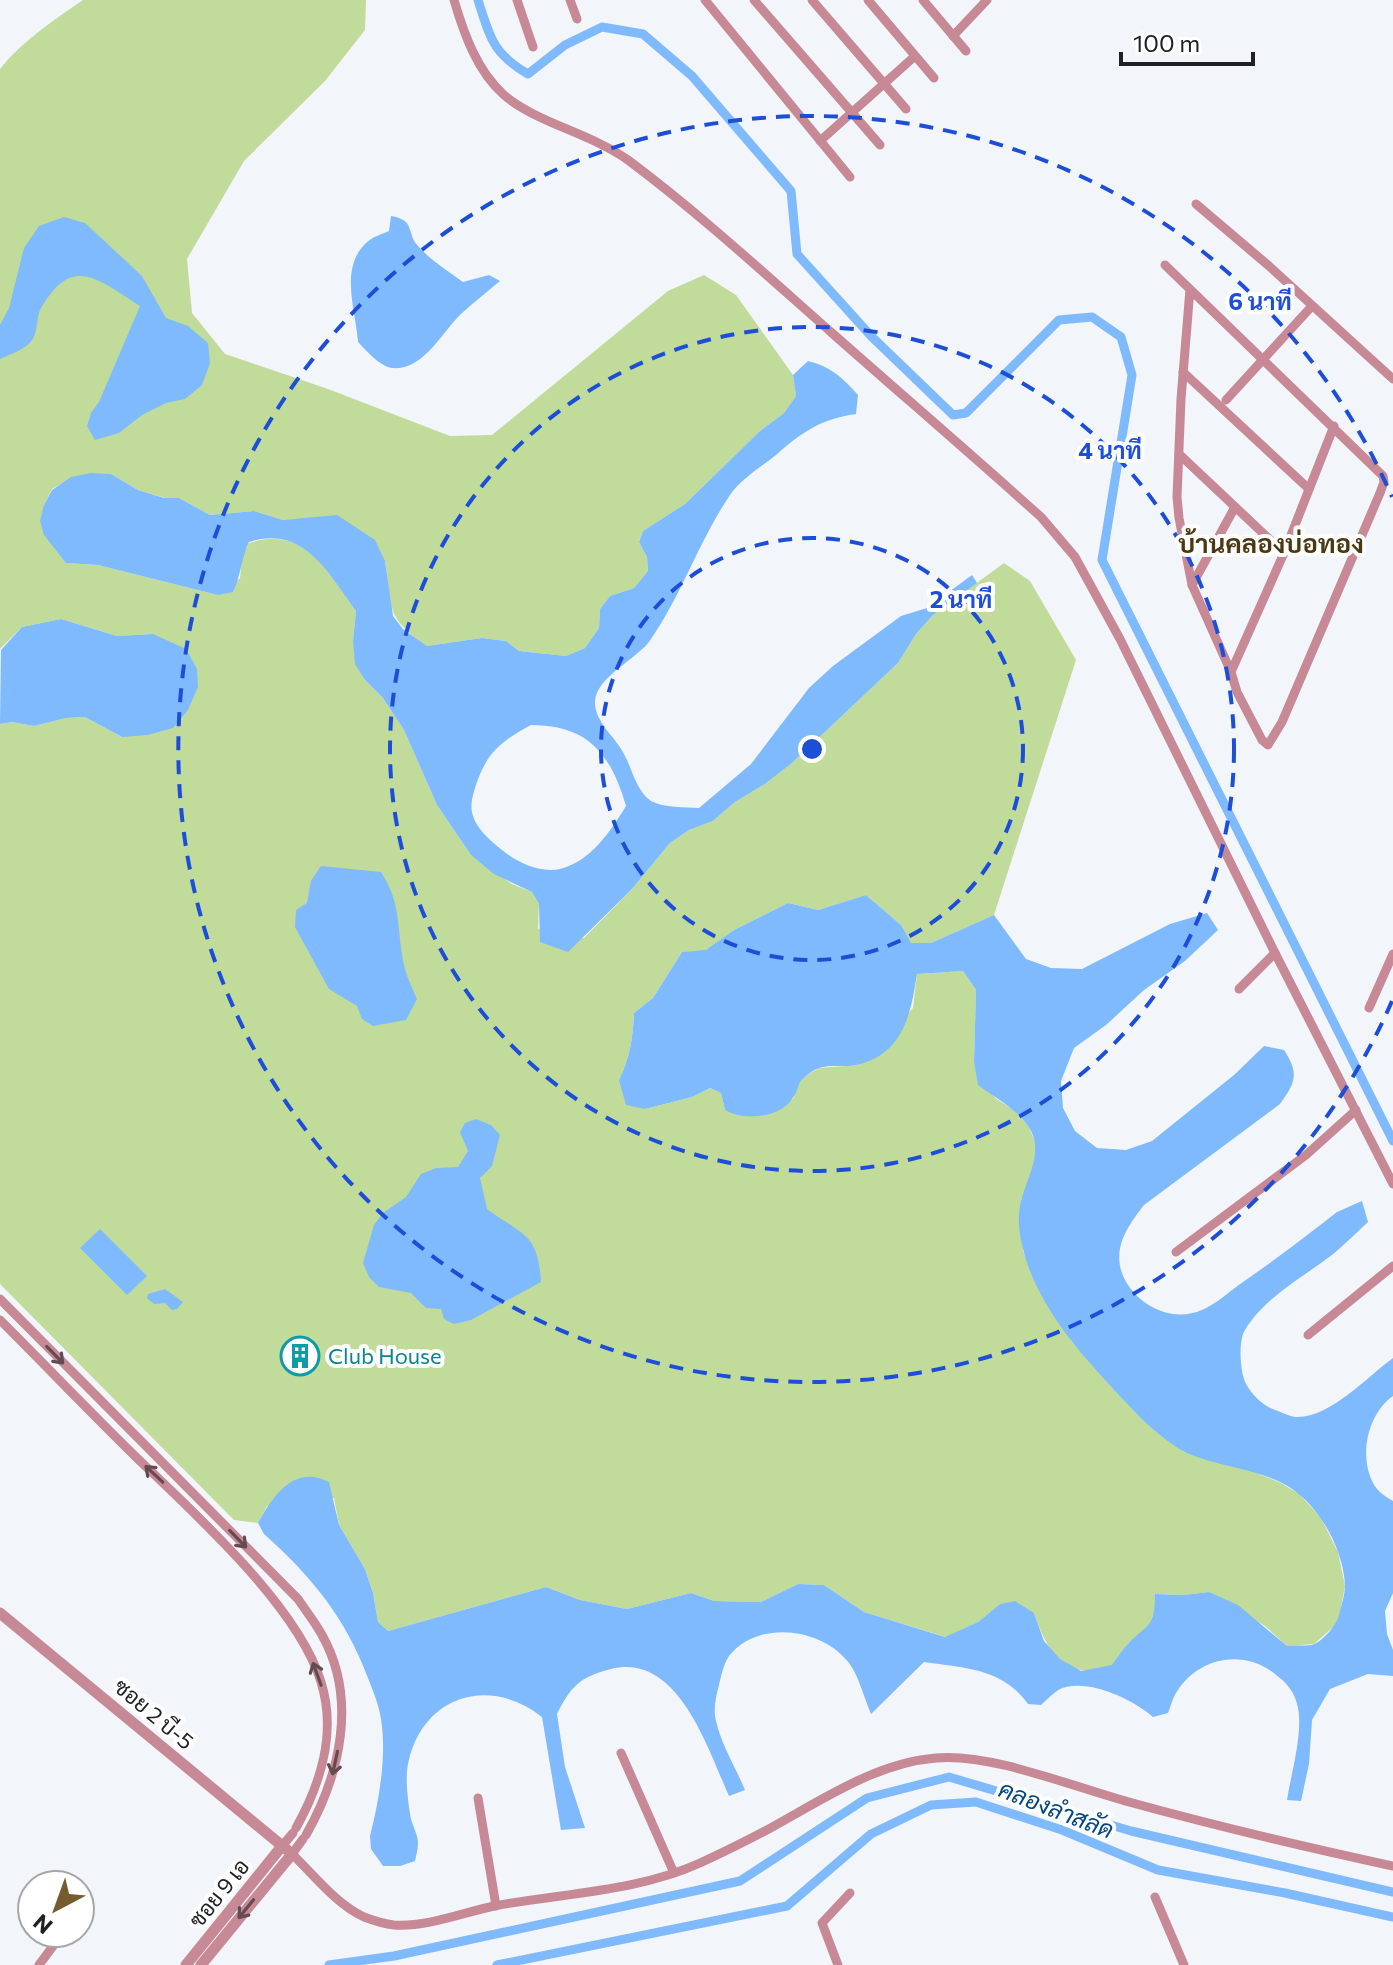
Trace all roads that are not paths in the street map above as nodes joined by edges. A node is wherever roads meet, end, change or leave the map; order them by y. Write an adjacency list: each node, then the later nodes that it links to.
1 (454, 0): 37 (street)
2 (517, 0): 12 (street)
3 (570, 0): 10 (street)
4 (754, 0): 18 (street)
5 (812, 0): 16 (street)
6 (868, 0): 14 (street)
7 (923, 0): 11 (street)
8 (987, 0): 11 (street)
9 (709, 1): 19 (street)
10 (577, 19)
11 (953, 36): 13 (street)
12 (533, 47)
13 (966, 51)
14 (915, 56): 15 (street); 16 (street)
15 (934, 78)
16 (885, 84): 17 (street); 18 (street)
17 (906, 109)
18 (851, 112): 19 (street); 20 (street)
19 (820, 141): 21 (street)
20 (880, 145)
21 (850, 177)
22 (1196, 204): 25 (street)
23 (1165, 265): 24 (street)
24 (1190, 289): 26 (street); 27 (street)
25 (1312, 306): 26 (street); 28 (street)
26 (1263, 358): 29 (street); 30 (street)
27 (1183, 372): 31 (street); 32 (street)
28 (1393, 379)
29 (1226, 400)
30 (1334, 426): 32 (street); 36 (street)
31 (1179, 454): 33 (street); 35 (street)
32 (1309, 489): 34 (street)
33 (1235, 507): 34 (street); 35 (street)
34 (1284, 553): 36 (street)
35 (1192, 585): 36 (street)
36 (1231, 672)
37 (1275, 953): 39 (street); 41 (street)
38 (1393, 954): 40 (street)
39 (1239, 989)
40 (1369, 1008)
41 (1356, 1110): 42 (street); 43 (street)
42 (1393, 1184)
43 (1176, 1252)
44 (1393, 1266): 47 (street)
45 (0, 1299): 51 (street, one-way to 51)
46 (0, 1320): 51 (street, one-way to 46)
47 (1308, 1335)
48 (0, 1613): 51 (street, ซอย 2 บี-5)
49 (621, 1753): 53 (street)
50 (478, 1798): 56 (street)
51 (287, 1850): 56 (street); 57 (street, ซอย 9 เอ); 58 (street, ซอย 9 เอ, one-way to 58)
52 (1393, 1866): 53 (street)
53 (674, 1873): 56 (street)
54 (850, 1893): 59 (street)
55 (1155, 1897): 60 (street)
56 (496, 1906)
57 (186, 1965)
58 (201, 1965)
59 (838, 1965)
60 (1184, 1965)

